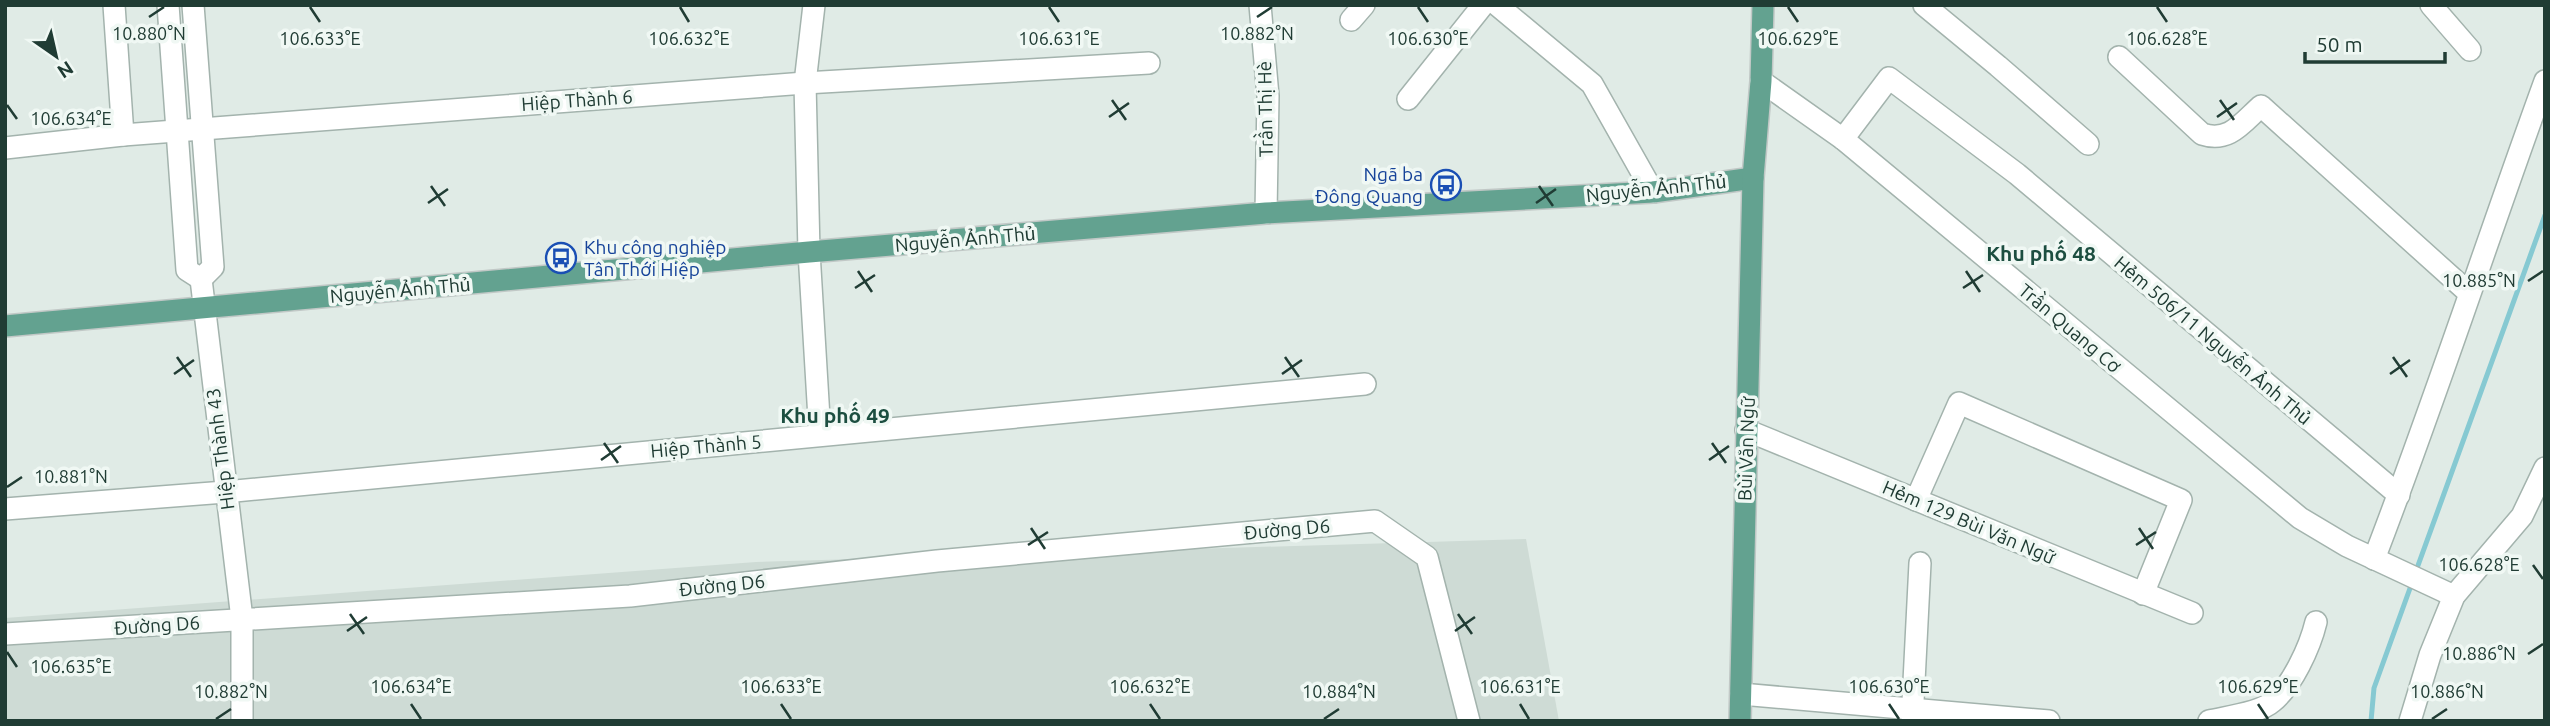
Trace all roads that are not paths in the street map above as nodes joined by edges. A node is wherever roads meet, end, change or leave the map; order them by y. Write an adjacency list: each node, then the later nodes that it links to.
1 (114, 5): 20 (street)
2 (168, 5): 19 (street, Hiệp Thành 43)
3 (193, 5): 18 (street, Hiệp Thành 43)
4 (814, 5): 16 (street)
5 (1260, 5): 26 (street, Trần Thị Hè)
6 (1483, 5): 17 (street)
7 (1497, 5): 25 (street)
8 (1763, 5): 14 (main road, Nguyễn Ảnh Thủ)
9 (1924, 5): 22 (street)
10 (2431, 5): 11 (street)
11 (2470, 50)
12 (2119, 57): 29 (street)
13 (1149, 63): 16 (street, Hiệp Thành 6)
14 (1761, 81): 21 (street, Trần Quang Cơ); 24 (main road, Nguyễn Ảnh Thủ)
15 (2545, 81): 29 (street)
16 (804, 83): 18 (street, Hiệp Thành 6); 27 (street)
17 (1408, 99)
18 (202, 129): 19 (street, Hiệp Thành 6); 28 (street, Hiệp Thành 43)
19 (177, 131): 20 (street, Hiệp Thành 6); 28 (street, Hiệp Thành 43)
20 (123, 135): 23 (street, Hiệp Thành 6)
21 (1843, 139): 37 (street, Hẻm 506/11 Nguyễn Ảnh Thủ); 40 (street, Trần Quang Cơ)
22 (2088, 144)
23 (5, 148)
24 (1753, 178): 25 (main road, Nguyễn Ảnh Thủ); 33 (main road, Bùi Văn Ngữ)
25 (1653, 192): 26 (main road, Nguyễn Ảnh Thủ)
26 (1266, 213): 27 (main road, Nguyễn Ảnh Thủ)
27 (809, 252): 30 (main road, Nguyễn Ảnh Thủ); 34 (street)
28 (201, 279): 30 (street, Hiệp Thành 43)
29 (2469, 293): 37 (street)
30 (204, 307): 31 (main road, Nguyễn Ảnh Thủ); 36 (street, Hiệp Thành 43)
31 (5, 326)
32 (1365, 384): 34 (street, Hiệp Thành 5)
33 (1746, 430): 38 (street, Hẻm 129 Bùi Văn Ngữ); 48 (main road, Bùi Văn Ngữ)
34 (820, 435): 36 (street, Hiệp Thành 5)
35 (2545, 468): 42 (street)
36 (225, 492): 39 (street, Hiệp Thành 5); 45 (street, Hiệp Thành 43)
37 (2399, 495): 40 (street)
38 (1916, 500): 43 (street, Hẻm 129 Bùi Văn Ngữ); 43 (street)
39 (5, 509)
40 (2380, 561): 42 (street, Trần Quang Cơ)
41 (1920, 563): 49 (street)
42 (2449, 593): 55 (street)
43 (2143, 594): 44 (street, Hẻm 129 Bùi Văn Ngữ)
44 (2192, 614)
45 (242, 619): 47 (street, Đường D6); 50 (street, Hiệp Thành 43); 51 (street, Đường D6)
46 (2316, 622): 54 (street)
47 (5, 634)
48 (1741, 694): 49 (street); 52 (main road, Bùi Văn Ngữ)
49 (1912, 715): 53 (street)
50 (243, 721)
51 (1469, 721)
52 (1740, 721)
53 (2045, 721)
54 (2210, 721)
55 (2410, 721)

